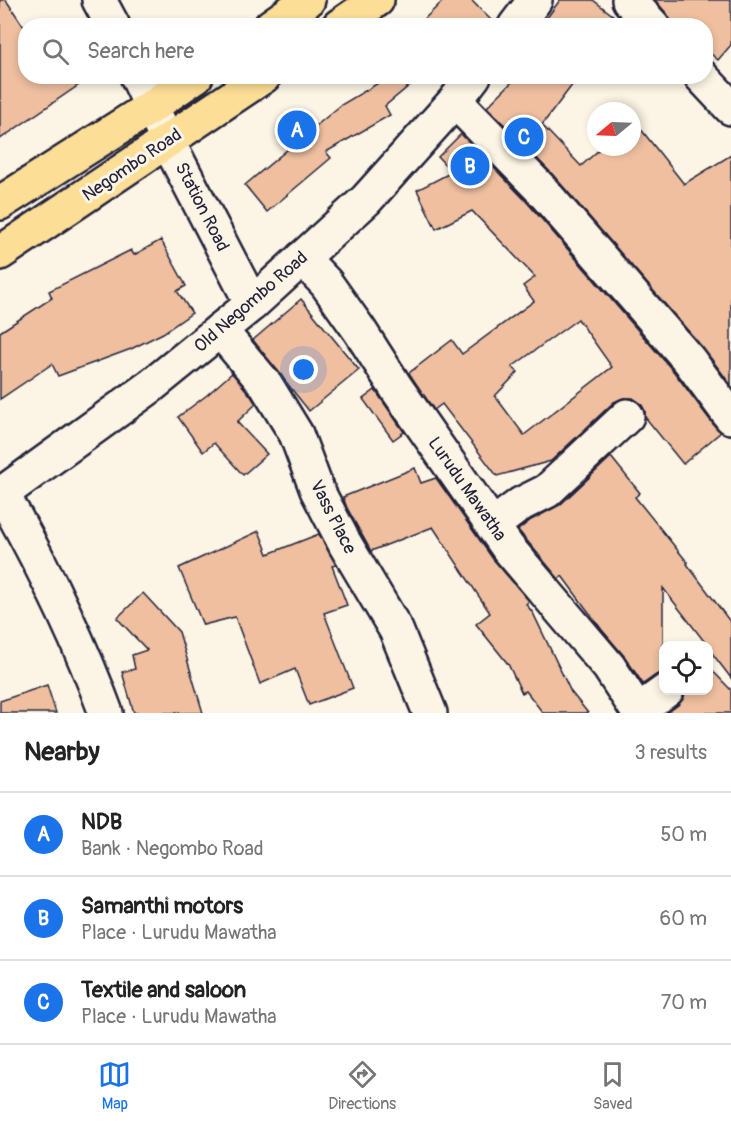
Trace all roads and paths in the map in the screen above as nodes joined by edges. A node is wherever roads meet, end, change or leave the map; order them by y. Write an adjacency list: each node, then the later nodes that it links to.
1 (99, 0): 6 (street)
2 (308, 0): 7 (highway)
3 (377, 0): 8 (highway)
4 (535, 0): 9 (street)
5 (629, 0): 10 (street)
6 (109, 18)
7 (282, 18)
8 (351, 18)
9 (520, 18)
10 (646, 18)
11 (141, 84): 16 (street, Station Road)
12 (184, 84): 16 (highway, Negombo Road)
13 (252, 84): 18 (highway, Negombo Road)
14 (708, 84): 17 (street)
15 (465, 89): 21 (street, Old Negombo Road); 25 (street)
16 (151, 107): 18 (street, Station Road); 19 (highway, Negombo Road)
17 (731, 108)
18 (168, 142): 20 (highway, Negombo Road); 22 (street, Station Road)
19 (0, 203)
20 (0, 254)
21 (302, 258): 22 (street, Old Negombo Road); 27 (street, Lurudu Mawatha)
22 (252, 304): 23 (street, Old Negombo Road)
23 (220, 330): 26 (street, Old Negombo Road); 31 (street, Vass Place)
24 (627, 416): 27 (street)
25 (731, 417)
26 (1, 494): 30 (street)
27 (493, 525): 29 (street, Lurudu Mawatha)
28 (661, 695): 29 (street)
29 (639, 712)
30 (106, 713)
31 (430, 713)

